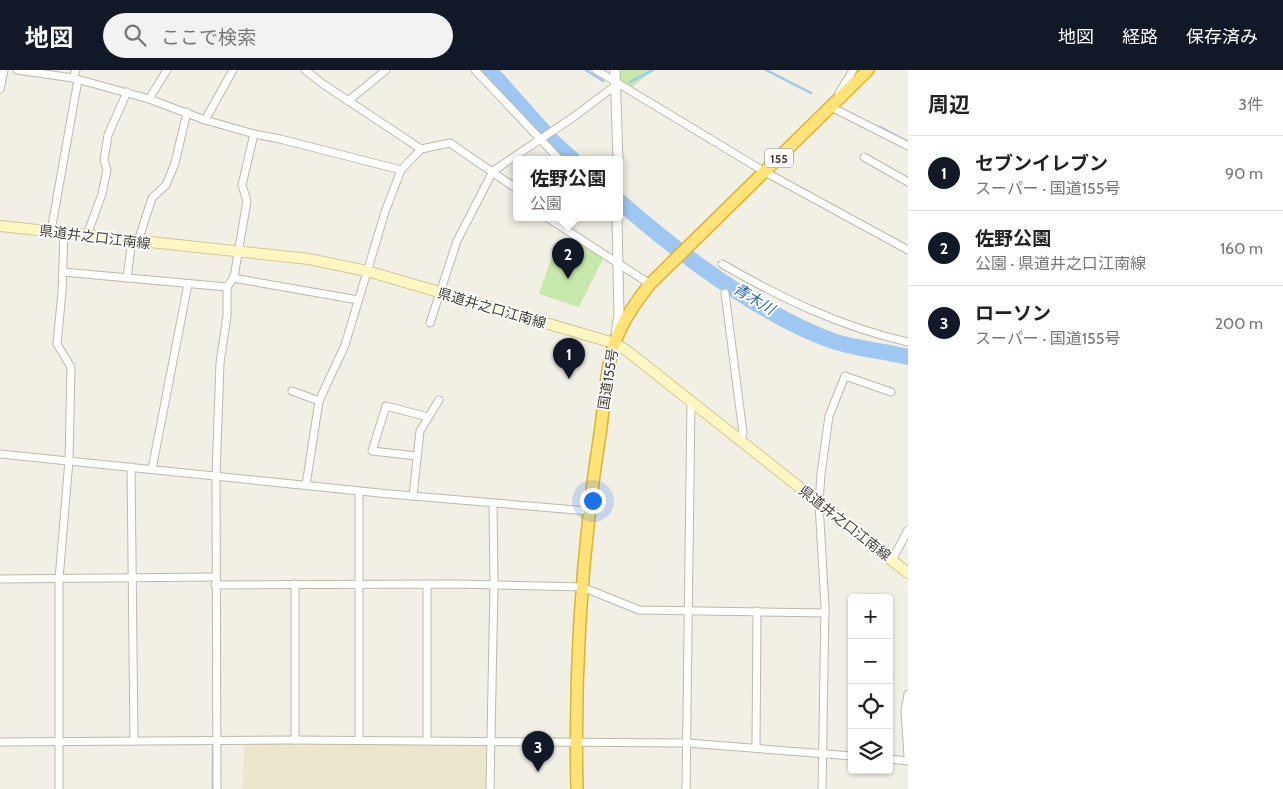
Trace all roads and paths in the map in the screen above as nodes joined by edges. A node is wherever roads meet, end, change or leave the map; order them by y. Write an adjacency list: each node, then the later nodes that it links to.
1 (4, 70): 14 (street)
2 (17, 70): 13 (street)
3 (76, 70): 13 (street)
4 (168, 70): 16 (street)
5 (233, 70): 20 (street)
6 (306, 70): 17 (street)
7 (386, 70): 17 (street)
8 (475, 70): 22 (street)
9 (596, 70): 12 (street)
10 (852, 70): 18 (street)
11 (868, 70): 18 (highway, 国道155号 / 155)
12 (615, 78): 22 (street); 27 (street); 32 (street)
13 (76, 79): 15 (street); 38 (street)
14 (0, 89)
15 (127, 92): 16 (street); 40 (street)
16 (149, 98): 19 (street)
17 (348, 101): 24 (street)
18 (831, 107): 23 (street); 32 (highway, 国道155号 / 155)
19 (187, 112): 20 (street); 41 (street)
20 (205, 120): 21 (street)
21 (254, 134): 30 (street); 43 (street)
22 (539, 140): 25 (street); 26 (street)
23 (908, 146)
24 (421, 149): 30 (street); 31 (street)
25 (515, 156)
26 (556, 156)
27 (618, 156)
28 (513, 157): 31 (street)
29 (864, 157): 33 (street)
30 (401, 170): 46 (street)
31 (492, 171): 34 (street); 54 (street)
32 (765, 172): 42 (street); 51 (highway, 国道155号 / 155)
33 (908, 182)
34 (513, 186)
35 (553, 221): 44 (street)
36 (617, 221): 44 (street)
37 (0, 226): 38 (main road, 県道井之口江南線)
38 (51, 231): 39 (main road, 県道井之口江南線)
39 (64, 232): 40 (main road, 県道井之口江南線); 47 (street)
40 (87, 235): 41 (main road, 県道井之口江南線)
41 (135, 241): 43 (main road, 県道井之口江南線); 48 (street)
42 (908, 250)
43 (238, 251): 46 (main road, 県道井之口江南線); 49 (street)
44 (616, 263): 51 (street); 58 (street)
45 (722, 264): 57 (street)
46 (367, 271): 54 (main road, 県道井之口江南線); 55 (street)
47 (63, 272): 48 (street); 68 (street)
48 (127, 278): 50 (street)
49 (232, 278): 52 (street); 55 (street)
50 (188, 284): 52 (street); 70 (street)
51 (650, 284): 58 (highway, 国道155号 / 155)
52 (227, 287): 71 (street)
53 (725, 293): 65 (street)
54 (439, 294): 56 (street); 58 (main road, 県道井之口江南線)
55 (358, 300): 62 (street)
56 (430, 323)
57 (908, 342)
58 (614, 343): 63 (main road, 県道井之口江南線); 77 (highway, 国道155号 / 155)
59 (292, 391): 62 (street)
60 (891, 392): 75 (street)
61 (439, 400): 64 (street)
62 (319, 401): 72 (street)
63 (691, 401): 65 (main road, 県道井之口江南線); 91 (street)
64 (428, 417): 67 (street); 67 (street)
65 (740, 440): 75 (main road, 県道井之口江南線)
66 (0, 454): 68 (street)
67 (417, 456): 74 (street)
68 (69, 460): 69 (street); 82 (street)
69 (131, 467): 70 (street); 83 (street)
70 (152, 469): 71 (street)
71 (216, 476): 72 (street); 81 (street)
72 (306, 485): 73 (street)
73 (359, 491): 74 (street); 86 (street)
74 (413, 496): 76 (street)
75 (819, 502): 79 (main road, 県道井之口江南線); 93 (street)
76 (493, 504): 77 (street); 89 (street)
77 (588, 511): 90 (highway, 国道155号 / 155)
78 (908, 530): 79 (street)
79 (892, 560): 80 (main road, 県道井之口江南線)
80 (908, 573)
81 (215, 577): 83 (street); 88 (street)
82 (59, 578): 83 (street); 84 (street); 98 (street)
83 (132, 578): 100 (street)
84 (0, 579)
85 (295, 584): 86 (street); 88 (street); 95 (street)
86 (358, 584): 87 (street); 96 (street)
87 (427, 584): 89 (street); 97 (street)
88 (215, 585): 101 (street)
89 (494, 585): 90 (street); 102 (street)
90 (582, 587): 91 (street); 103 (highway, 国道155号 / 155)
91 (688, 611): 92 (street); 104 (street)
92 (757, 611): 93 (street); 105 (street)
93 (825, 613): 106 (street)
94 (908, 694): 108 (street)
95 (295, 740): 96 (street); 101 (street)
96 (359, 740): 97 (street)
97 (427, 740): 102 (street)
98 (59, 741): 99 (street); 100 (street); 111 (street)
99 (0, 742)
100 (134, 742): 101 (street)
101 (217, 742): 112 (street)
102 (490, 742): 103 (street); 113 (street)
103 (576, 743): 104 (street); 114 (highway, 国道155号 / 155)
104 (687, 743): 105 (street); 115 (street)
105 (756, 748): 106 (street)
106 (822, 754): 107 (street); 116 (street)
107 (848, 756)
108 (908, 756)
109 (893, 759): 110 (street)
110 (908, 761)
111 (59, 789)
112 (217, 789)
113 (490, 789)
114 (577, 789)
115 (686, 789)
116 (822, 789)

